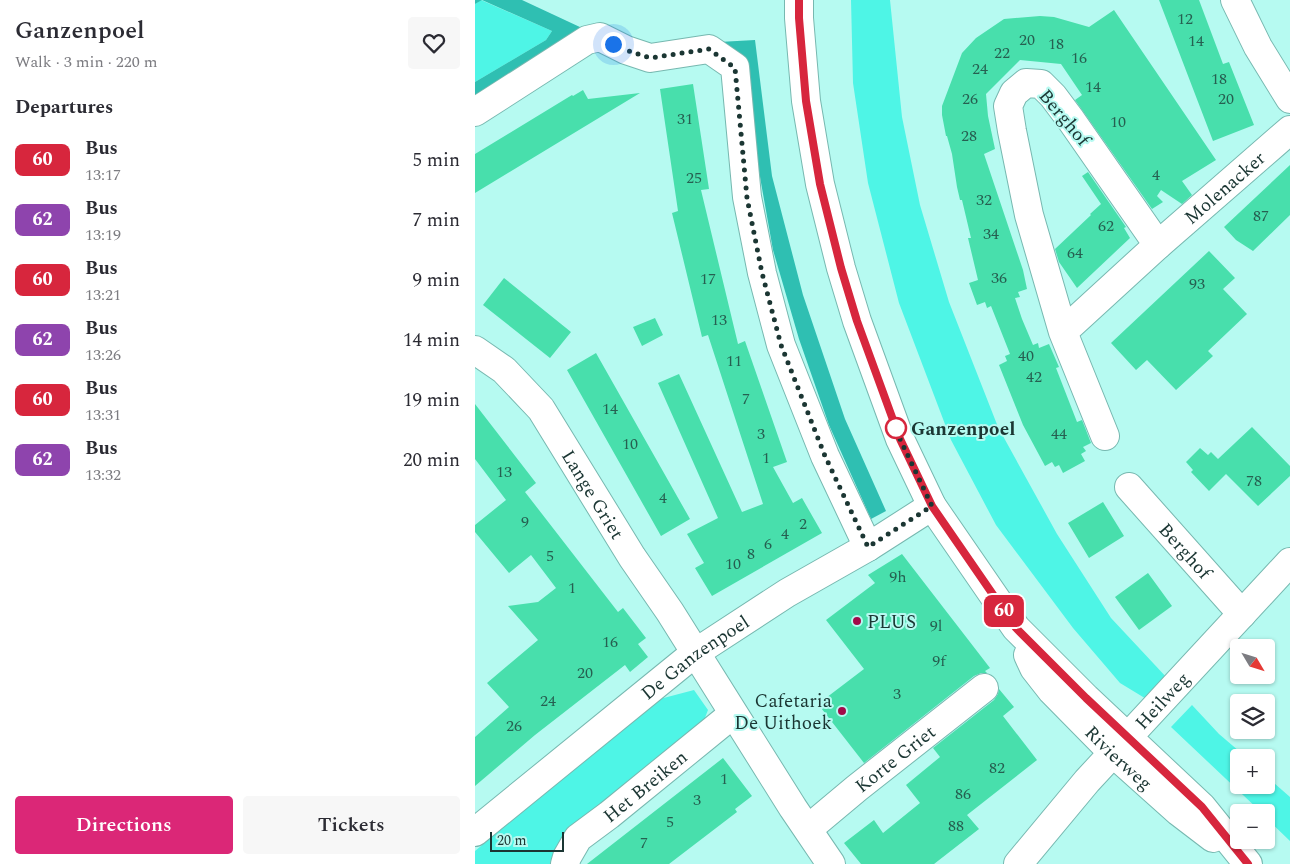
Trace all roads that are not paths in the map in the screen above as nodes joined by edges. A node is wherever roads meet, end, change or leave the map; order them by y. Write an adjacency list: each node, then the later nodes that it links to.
1 (799, 0): 11 (street, Rivierweg)
2 (1235, 0): 3 (street)
3 (1290, 99)
4 (475, 112): 12 (street)
5 (1290, 130): 6 (street, Molenacker)
6 (1158, 245): 7 (street); 7 (street, Berghof)
7 (1063, 332): 9 (street, Berghof)
8 (475, 350): 15 (street, Lange Griet)
9 (1105, 436)
10 (1129, 487): 14 (street, Berghof)
11 (932, 506): 12 (street, De Ganzenpoel); 18 (street, Rivierweg)
12 (868, 547): 15 (street, De Ganzenpoel)
13 (1290, 562): 14 (street, Heilweg)
14 (1242, 614): 18 (street, Heilweg)
15 (695, 653): 17 (street); 20 (street, De Ganzenpoel)
16 (984, 688): 19 (street, Korte Griet)
17 (733, 714): 19 (street); 21 (street, Het Breiken)
18 (1120, 745): 23 (street, Heilweg); 24 (street, Rivierweg)
19 (808, 829): 22 (street)
20 (475, 832)
21 (565, 864)
22 (831, 864)
23 (1018, 864)
24 (1248, 864)

